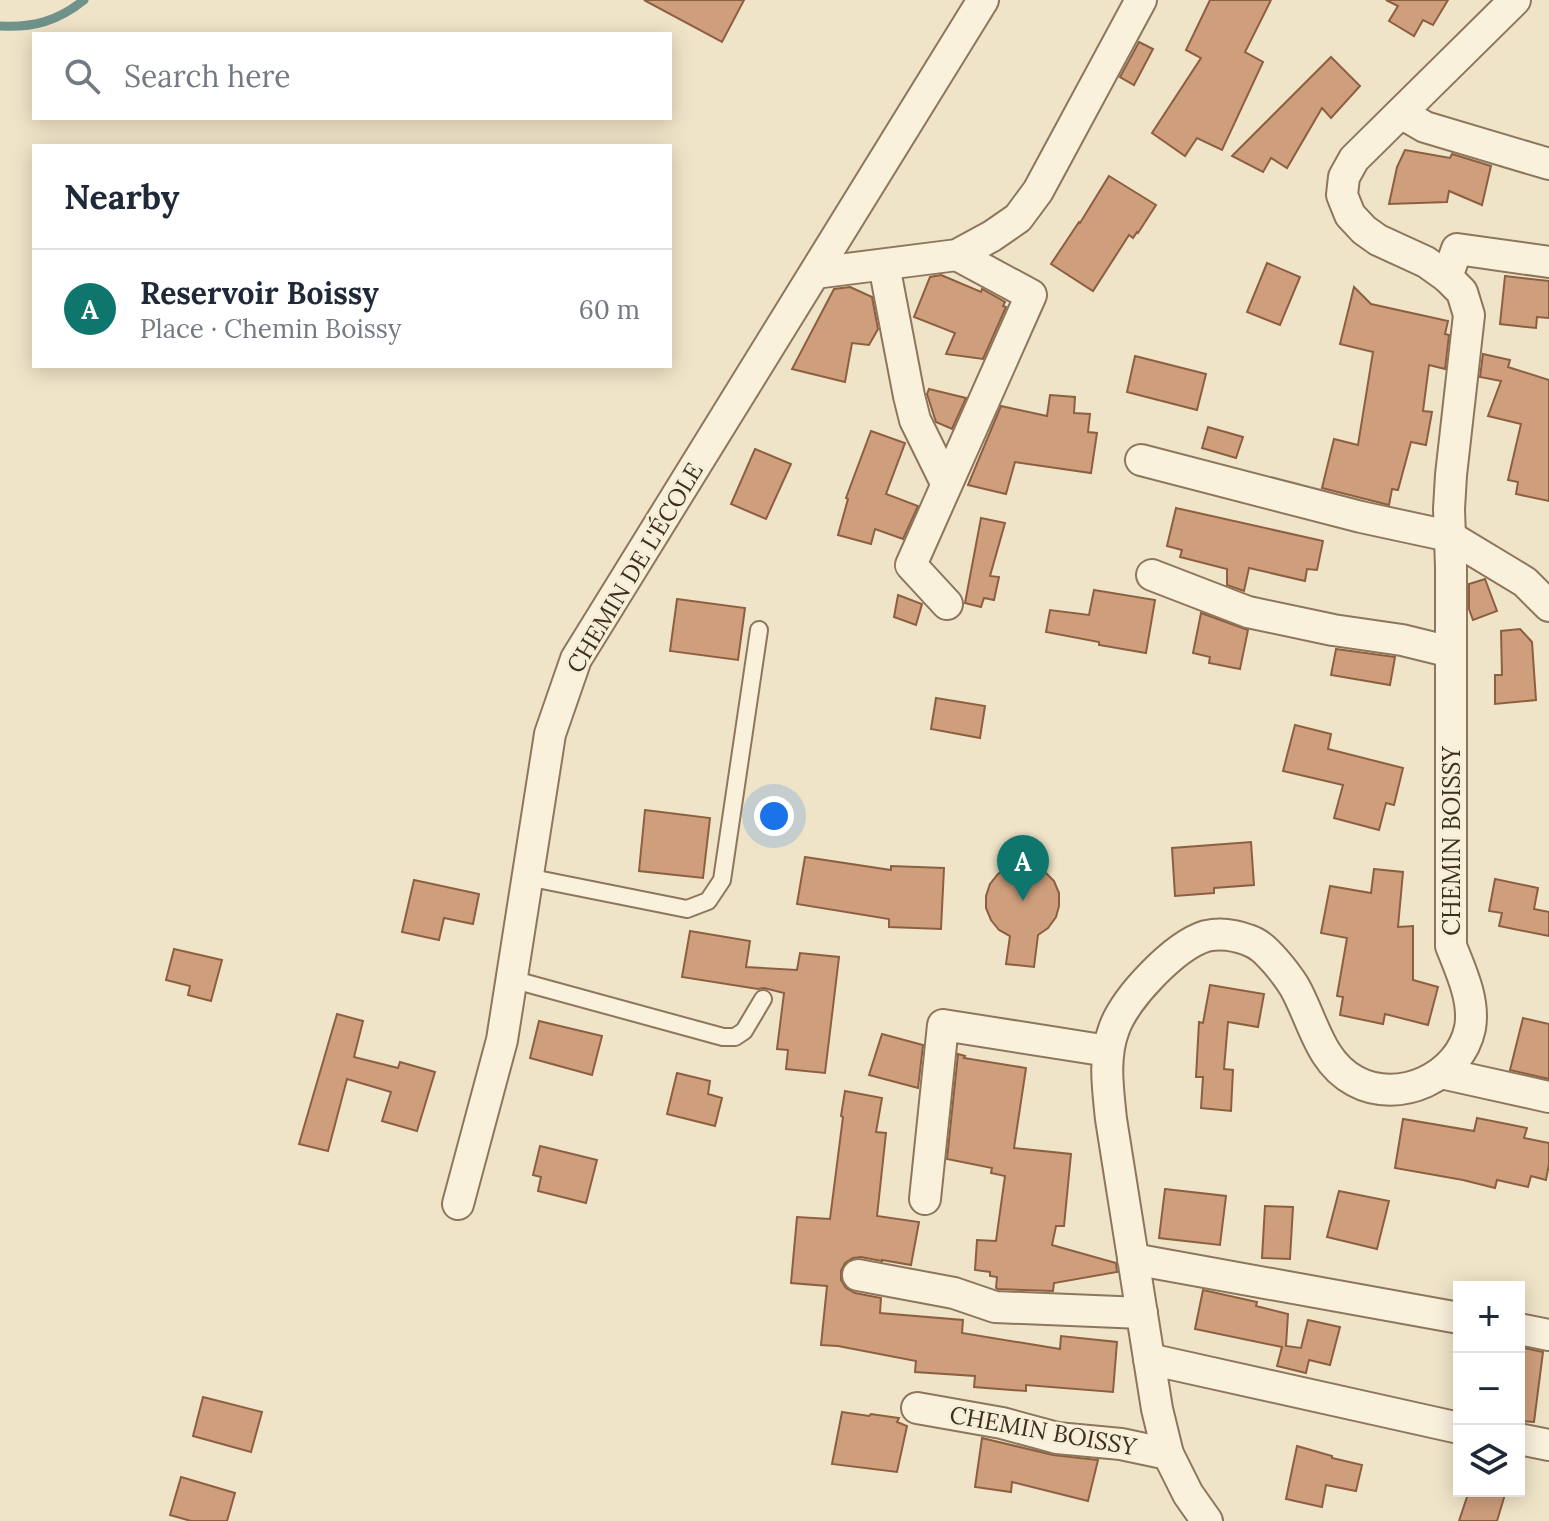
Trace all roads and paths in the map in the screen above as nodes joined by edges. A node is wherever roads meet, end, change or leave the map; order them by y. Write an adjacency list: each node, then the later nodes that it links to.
1 (983, 0): 9 (street, CHEMIN DE L'ÉCOLE)
2 (1141, 0): 6 (street)
3 (1515, 0): 4 (street, CHEMIN BOISSY)
4 (1401, 113): 5 (street); 10 (street, CHEMIN BOISSY)
5 (1549, 164)
6 (957, 255): 8 (street); 12 (street)
7 (1549, 262): 10 (street)
8 (884, 265): 9 (street); 12 (street)
9 (815, 273): 19 (street, CHEMIN DE L'ÉCOLE)
10 (1447, 277): 13 (street, CHEMIN BOISSY)
11 (1141, 460): 13 (street)
12 (946, 483): 15 (street)
13 (1449, 536): 16 (street); 18 (street, CHEMIN BOISSY)
14 (1152, 575): 18 (street)
15 (947, 604)
16 (1549, 606)
17 (759, 630): 19 (lane)
18 (1451, 652): 23 (street, CHEMIN BOISSY)
19 (527, 877): 20 (street, CHEMIN DE L'ÉCOLE)
20 (511, 979): 21 (lane); 26 (street, CHEMIN DE L'ÉCOLE)
21 (763, 999)
22 (1108, 1051): 23 (street, CHEMIN BOISSY); 25 (street); 27 (street, CHEMIN BOISSY)
23 (1441, 1073): 24 (street)
24 (1549, 1097)
25 (925, 1199)
26 (458, 1204)
27 (1133, 1259): 29 (street, CHEMIN BOISSY); 30 (street)
28 (858, 1275): 29 (street)
29 (1142, 1313): 33 (street, CHEMIN BOISSY)
30 (1453, 1317)
31 (1525, 1330): 32 (street)
32 (1549, 1335)
33 (1149, 1359): 35 (street); 38 (street, CHEMIN BOISSY)
34 (917, 1408): 38 (street, CHEMIN BOISSY)
35 (1453, 1427)
36 (1525, 1440): 37 (street)
37 (1549, 1445)
38 (1168, 1454): 39 (street, CHEMIN BOISSY)
39 (1207, 1521)

